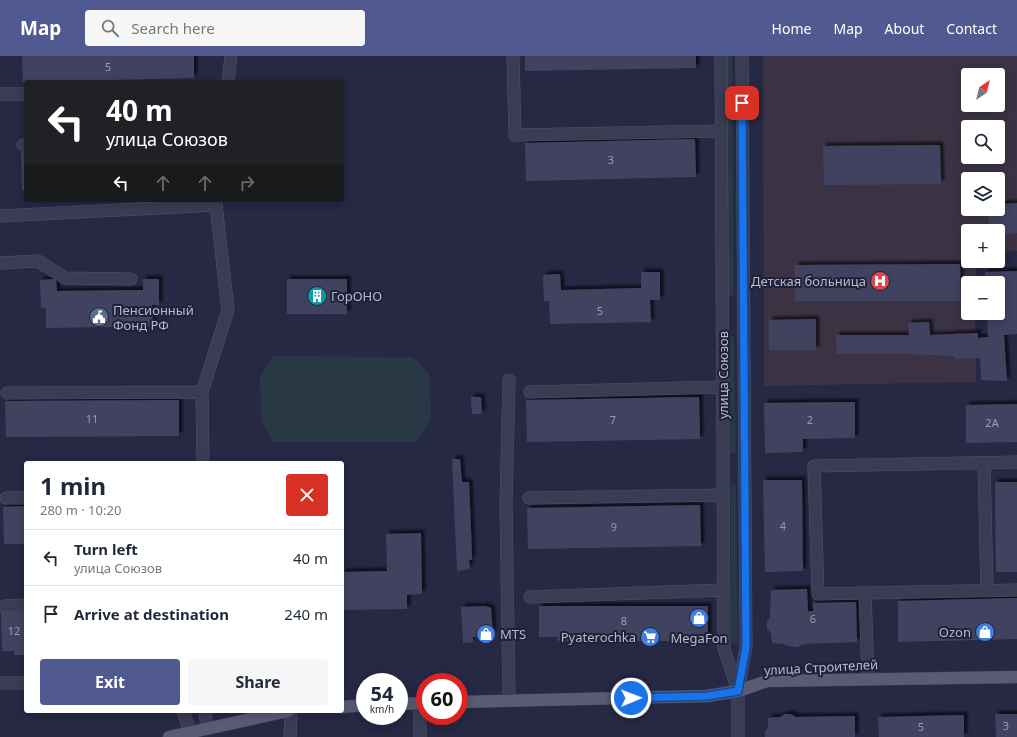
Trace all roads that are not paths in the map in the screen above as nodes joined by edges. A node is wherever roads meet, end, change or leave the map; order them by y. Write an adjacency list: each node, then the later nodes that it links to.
1 (231, 56): 5 (street)
2 (513, 56): 8 (street)
3 (721, 56): 8 (street, улица Союзов)
4 (742, 56): 13 (street, улица Союзов)
5 (228, 80)
6 (0, 94): 7 (street)
7 (24, 94)
8 (721, 131): 14 (street, улица Союзов)
9 (216, 202): 10 (street); 17 (street)
10 (0, 216)
11 (0, 263): 12 (street)
12 (131, 279)
13 (743, 308): 14 (street); 23 (street, улица Союзов)
14 (722, 310): 16 (street, улица Союзов)
15 (509, 380): 41 (street)
16 (723, 387): 18 (street); 21 (street, улица Союзов)
17 (202, 392): 19 (street); 20 (street)
18 (530, 392)
19 (7, 393)
20 (203, 461)
21 (723, 462): 23 (street); 25 (street, улица Союзов)
22 (1017, 462): 24 (street)
23 (744, 463): 40 (street, улица Союзов)
24 (984, 463): 30 (street); 32 (street)
25 (723, 495): 28 (street); 29 (street, улица Союзов)
26 (6, 498): 27 (street)
27 (24, 498)
28 (529, 498)
29 (724, 590): 33 (street); 40 (street, улица Союзов)
30 (987, 590): 31 (street); 32 (street)
31 (1017, 590)
32 (865, 593): 37 (street)
33 (530, 597)
34 (24, 605): 35 (street)
35 (4, 606)
36 (1017, 676): 37 (main road, улица Строителей)
37 (868, 679): 40 (main road, улица Строителей)
38 (24, 683): 39 (street)
39 (0, 684)
40 (738, 691): 41 (main road, улица Строителей); 55 (street, улица Союзов)
41 (509, 700): 42 (main road, улица Строителей)
42 (468, 702)
43 (356, 706): 44 (main road)
44 (344, 707)
45 (184, 713): 51 (street)
46 (205, 713): 50 (street)
47 (279, 713): 50 (main road)
48 (289, 713): 53 (street)
49 (421, 725): 54 (street)
50 (207, 728): 51 (main road)
51 (190, 732): 52 (main road)
52 (169, 737)
53 (290, 737)
54 (420, 737)
55 (738, 737)

